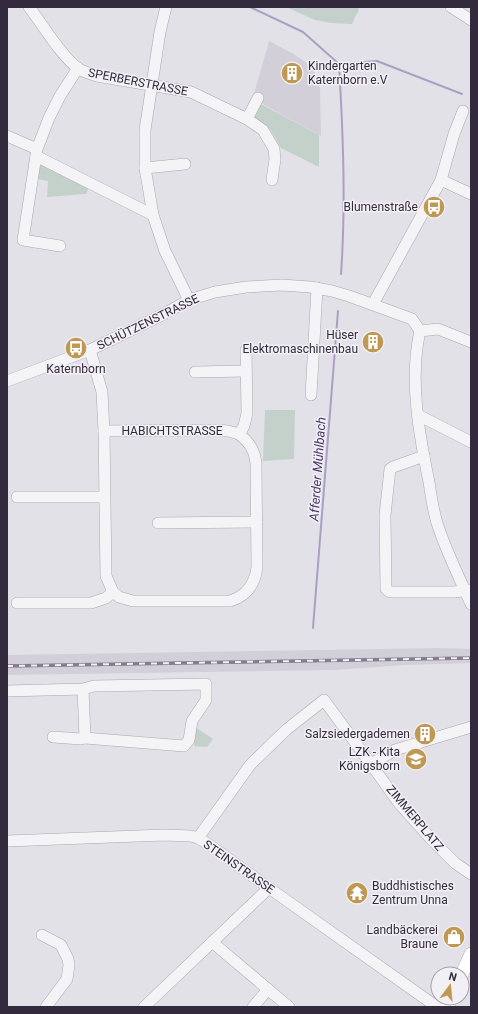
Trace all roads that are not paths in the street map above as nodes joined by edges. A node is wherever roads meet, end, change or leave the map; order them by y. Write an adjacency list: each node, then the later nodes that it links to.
1 (29, 7): 5 (street, SPERBERSTRASSE)
2 (166, 7): 6 (street)
3 (451, 7): 4 (street)
4 (471, 20)
5 (78, 68): 6 (street, SPERBERSTRASSE); 11 (street)
6 (152, 85): 9 (street, SPERBERSTRASSE); 13 (street)
7 (258, 98): 9 (street)
8 (463, 111): 15 (street)
9 (247, 119): 14 (street, SPERBERSTRASSE)
10 (7, 136): 11 (street)
11 (37, 153): 17 (street); 18 (street)
12 (185, 164): 13 (street)
13 (145, 168): 17 (street)
14 (272, 180)
15 (441, 180): 16 (street); 21 (street)
16 (471, 194)
17 (152, 214): 20 (street)
18 (60, 246)
19 (317, 288): 20 (street, SCHÜTZENSTRASSE); 21 (street, SCHÜTZENSTRASSE); 29 (street)
20 (189, 300): 24 (street, SCHÜTZENSTRASSE)
21 (373, 304): 22 (street, SCHÜTZENSTRASSE)
22 (420, 331): 23 (street); 30 (street)
23 (471, 342)
24 (90, 350): 28 (street, SCHÜTZENSTRASSE); 31 (street, HABICHTSTRASSE)
25 (246, 350): 26 (street, HABICHTSTRASSE)
26 (246, 371): 27 (street); 32 (street, HABICHTSTRASSE)
27 (195, 372)
28 (7, 381)
29 (311, 395)
30 (418, 415): 33 (street); 34 (street)
31 (104, 431): 32 (street, HABICHTSTRASSE); 36 (street, HABICHTSTRASSE)
32 (239, 434): 37 (street, HABICHTSTRASSE)
33 (471, 442)
34 (424, 456): 39 (street); 39 (street)
35 (16, 497): 36 (street)
36 (104, 497): 40 (street, HABICHTSTRASSE)
37 (257, 522): 38 (street); 40 (street, HABICHTSTRASSE)
38 (158, 523)
39 (468, 590): 42 (street)
40 (113, 592): 41 (street)
41 (17, 603)
42 (471, 604)
43 (83, 689): 44 (street); 47 (street); 47 (street)
44 (7, 691)
45 (471, 727): 48 (street)
46 (53, 738): 47 (street)
47 (85, 738)
48 (371, 764): 49 (street, ZIMMERPLATZ); 51 (street, ZIMMERPLATZ)
49 (198, 838): 50 (street, STEINSTRASSE); 52 (street, STEINSTRASSE)
50 (7, 841)
51 (471, 874)
52 (269, 888): 54 (street); 62 (street, STEINSTRASSE)
53 (42, 935): 58 (street)
54 (212, 942): 57 (street); 59 (street)
55 (471, 954): 56 (main road)
56 (466, 966)
57 (268, 989): 60 (street); 61 (street)
58 (46, 1007)
59 (144, 1007)
60 (252, 1007)
61 (289, 1007)
62 (437, 1007)

